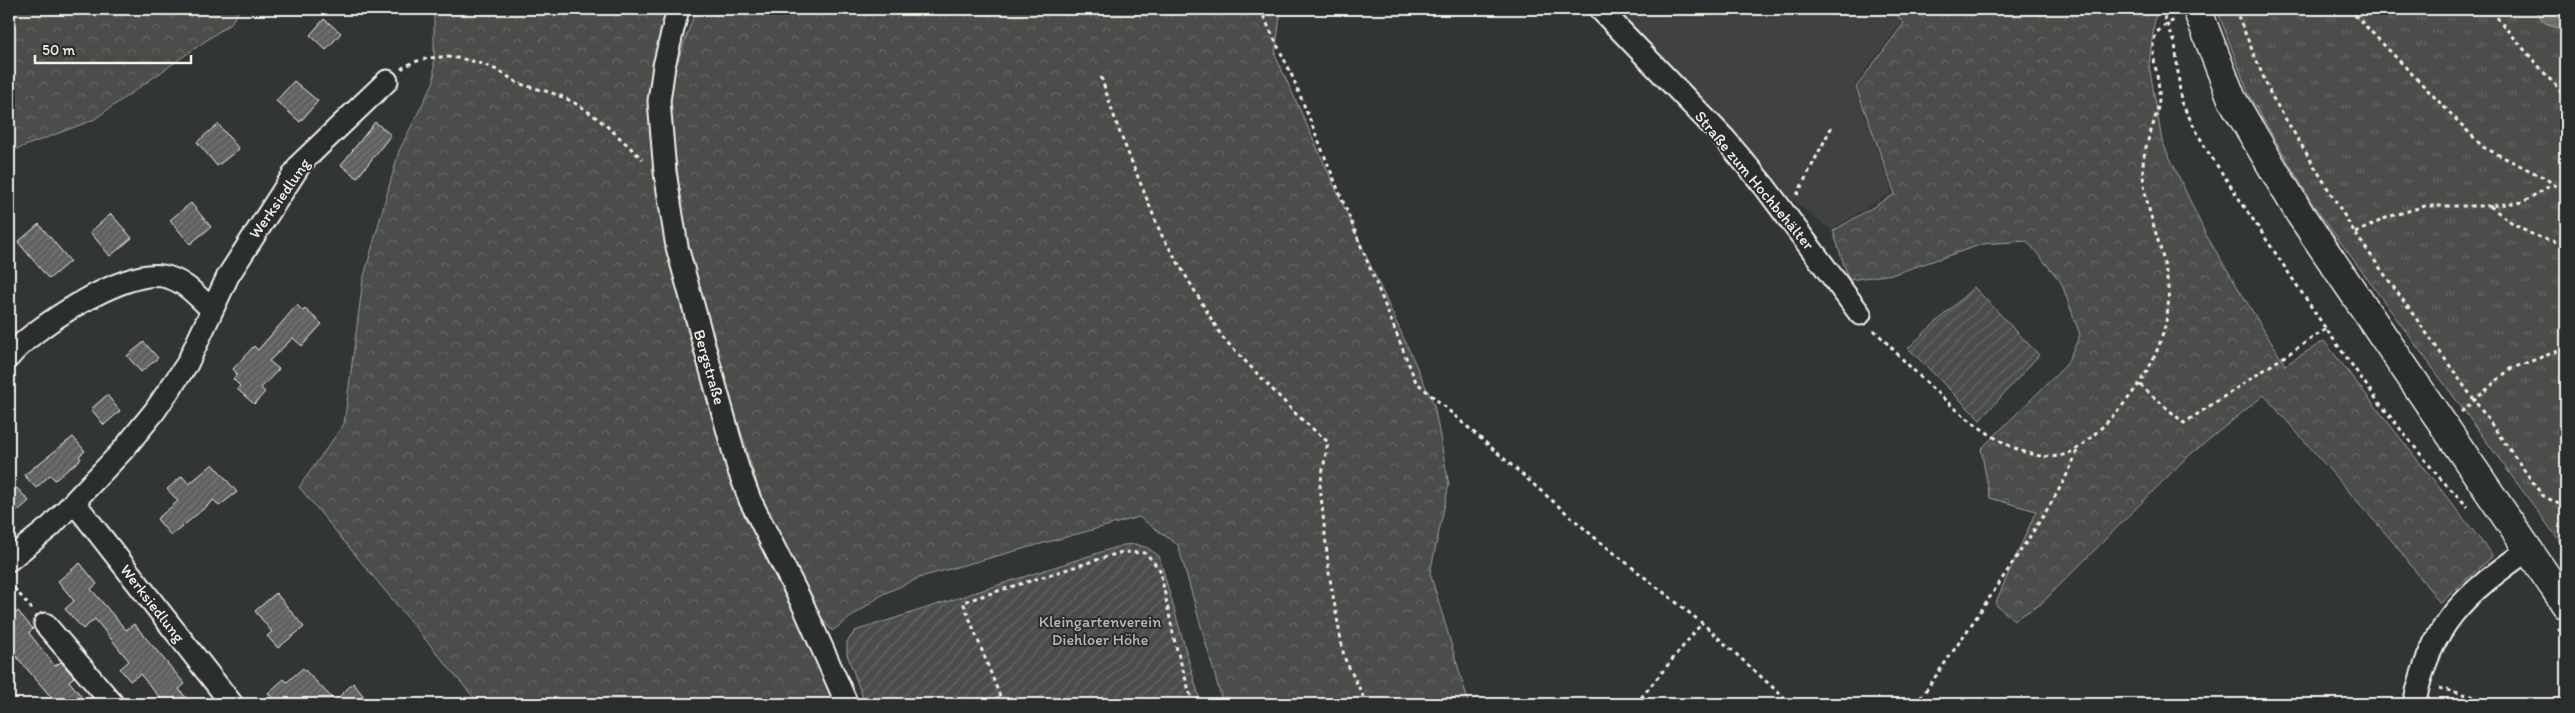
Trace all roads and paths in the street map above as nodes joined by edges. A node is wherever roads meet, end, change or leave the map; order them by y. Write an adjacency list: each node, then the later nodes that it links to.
1 (678, 9): 15 (street, Bergstraße)
2 (1260, 9): 37 (path)
3 (1600, 9): 18 (street, Straße zum Hochbehälter)
4 (2161, 9): 9 (path)
5 (2235, 9): 19 (path)
6 (2349, 9): 14 (path)
7 (2496, 9): 12 (path)
8 (2197, 10): 9 (path); 28 (main road)
9 (2167, 23): 23 (path); 26 (path)
10 (1101, 77): 45 (path)
11 (387, 81): 15 (path); 21 (street, Werksiedlung)
12 (2566, 98)
13 (1833, 124): 18 (path)
14 (2553, 184): 16 (path); 17 (path)
15 (668, 186): 42 (street, Bergstraße)
16 (2566, 191)
17 (2490, 206): 19 (path); 20 (path)
18 (1783, 211): 22 (street, Straße zum Hochbehälter)
19 (2355, 233): 27 (path)
20 (2566, 243)
21 (212, 310): 25 (street); 30 (street, Werksiedlung)
22 (1860, 314): 29 (path)
23 (2326, 329): 26 (path); 31 (path)
24 (2566, 348): 27 (path)
25 (9, 357)
26 (2140, 385): 29 (path)
27 (2473, 402): 28 (path); 32 (path)
28 (2443, 427): 33 (main road)
29 (2078, 448): 48 (path)
30 (74, 502): 34 (street, Werksiedlung); 41 (street, Werksiedlung)
31 (2469, 508)
32 (2566, 508)
33 (2529, 549): 36 (main road); 39 (street)
34 (9, 560)
35 (9, 582): 38 (path)
36 (2566, 605)
37 (1702, 623): 46 (path); 47 (path)
38 (45, 624): 40 (street)
39 (2419, 683): 49 (street); 50 (path)
40 (113, 704)
41 (232, 704)
42 (847, 704)
43 (1003, 704): 44 (path)
44 (1193, 704)
45 (1367, 704)
46 (1636, 704)
47 (1791, 704)
48 (1916, 704)
49 (2414, 704)
50 (2503, 704)

